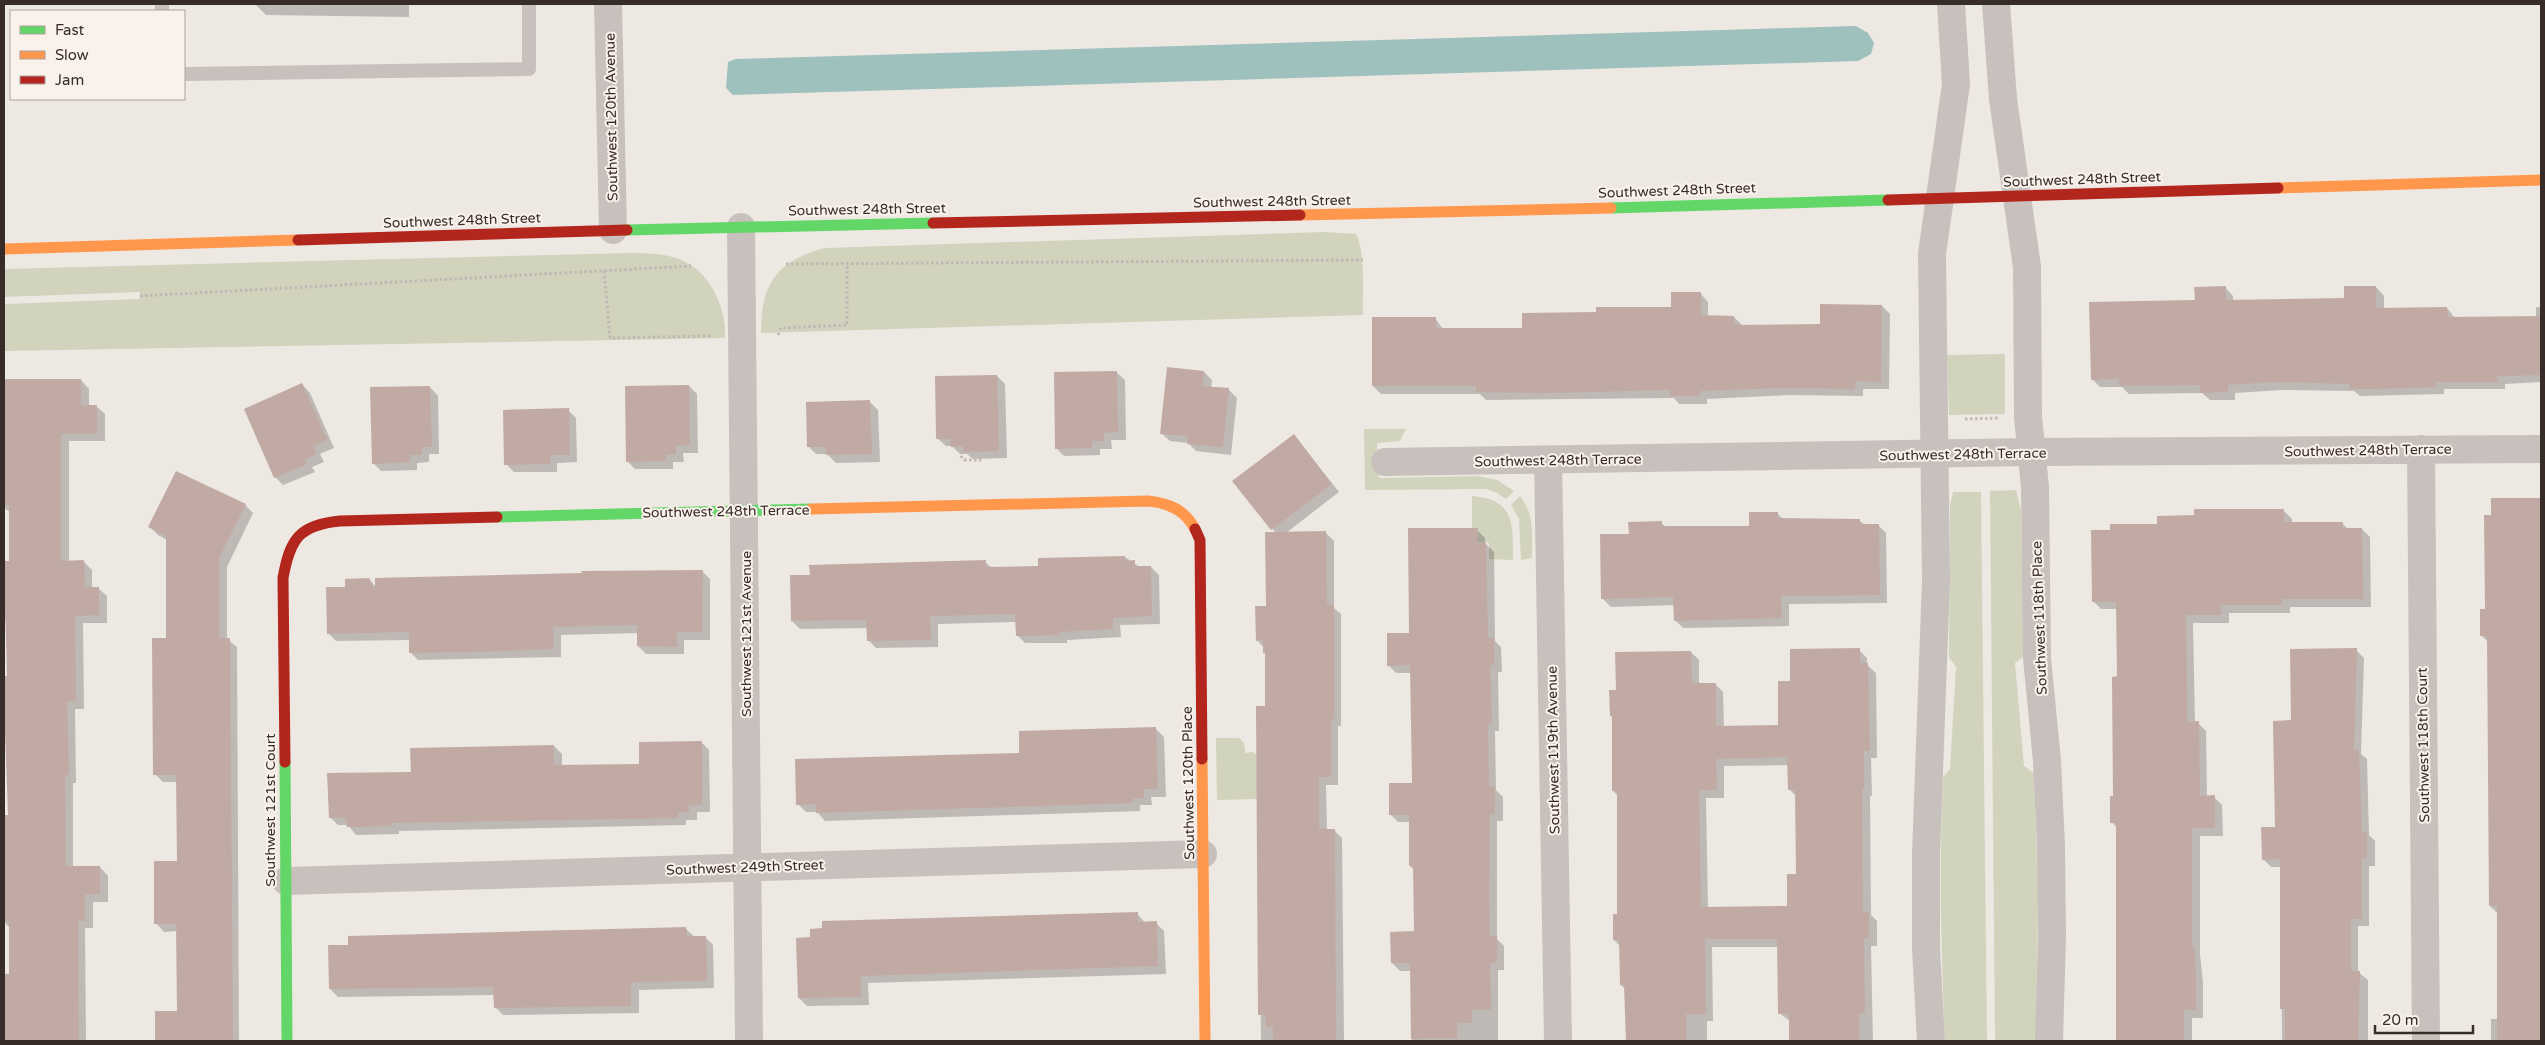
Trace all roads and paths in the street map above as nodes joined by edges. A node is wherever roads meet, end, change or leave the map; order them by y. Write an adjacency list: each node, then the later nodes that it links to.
1 (529, 4): 5 (lane)
2 (608, 4): 10 (street, Southwest 120th Avenue)
3 (1951, 4): 8 (street)
4 (1996, 4): 7 (street, Southwest 118th Place)
5 (185, 74)
6 (2541, 180): 7 (street, Southwest 248th Street)
7 (2016, 195): 8 (street, Southwest 248th Street); 25 (street, Southwest 118th Place)
8 (1940, 198): 9 (street, Southwest 248th Street); 26 (street)
9 (741, 227): 10 (street, Southwest 248th Street); 30 (street, Southwest 121st Avenue)
10 (613, 230): 11 (street, Southwest 248th Street)
11 (4, 249)
12 (1363, 260): 14 (path)
13 (786, 264): 14 (path)
14 (847, 264): 18 (path)
15 (691, 266): 16 (path)
16 (604, 270): 17 (path); 19 (path)
17 (140, 296)
18 (778, 335)
19 (709, 339)
20 (2004, 418): 21 (path)
21 (1959, 419)
22 (960, 446): 27 (path)
23 (2541, 448): 24 (street, Southwest 248th Terrace)
24 (2421, 450): 25 (street, Southwest 248th Terrace); 42 (street, Southwest 118th Court)
25 (2031, 452): 26 (street, Southwest 248th Terrace); 41 (street, Southwest 118th Place)
26 (1936, 455): 28 (street, Southwest 248th Terrace); 40 (street)
27 (983, 460)
28 (1548, 460): 29 (street, Southwest 248th Terrace); 39 (street, Southwest 119th Avenue)
29 (1385, 462)
30 (745, 510): 31 (street, Southwest 248th Terrace); 32 (street, Southwest 248th Terrace); 34 (street, Southwest 121st Avenue)
31 (1194, 526): 33 (street, Southwest 120th Place)
32 (283, 578): 35 (street, Southwest 121st Court)
33 (1203, 854): 34 (street, Southwest 249th Street); 38 (street, Southwest 120th Place)
34 (748, 867): 35 (street, Southwest 249th Street); 37 (street, Southwest 121st Avenue)
35 (286, 881): 36 (street, Southwest 121st Court)
36 (287, 1041)
37 (749, 1041)
38 (1205, 1041)
39 (1558, 1041)
40 (1931, 1041)
41 (2049, 1041)
42 (2426, 1041)

